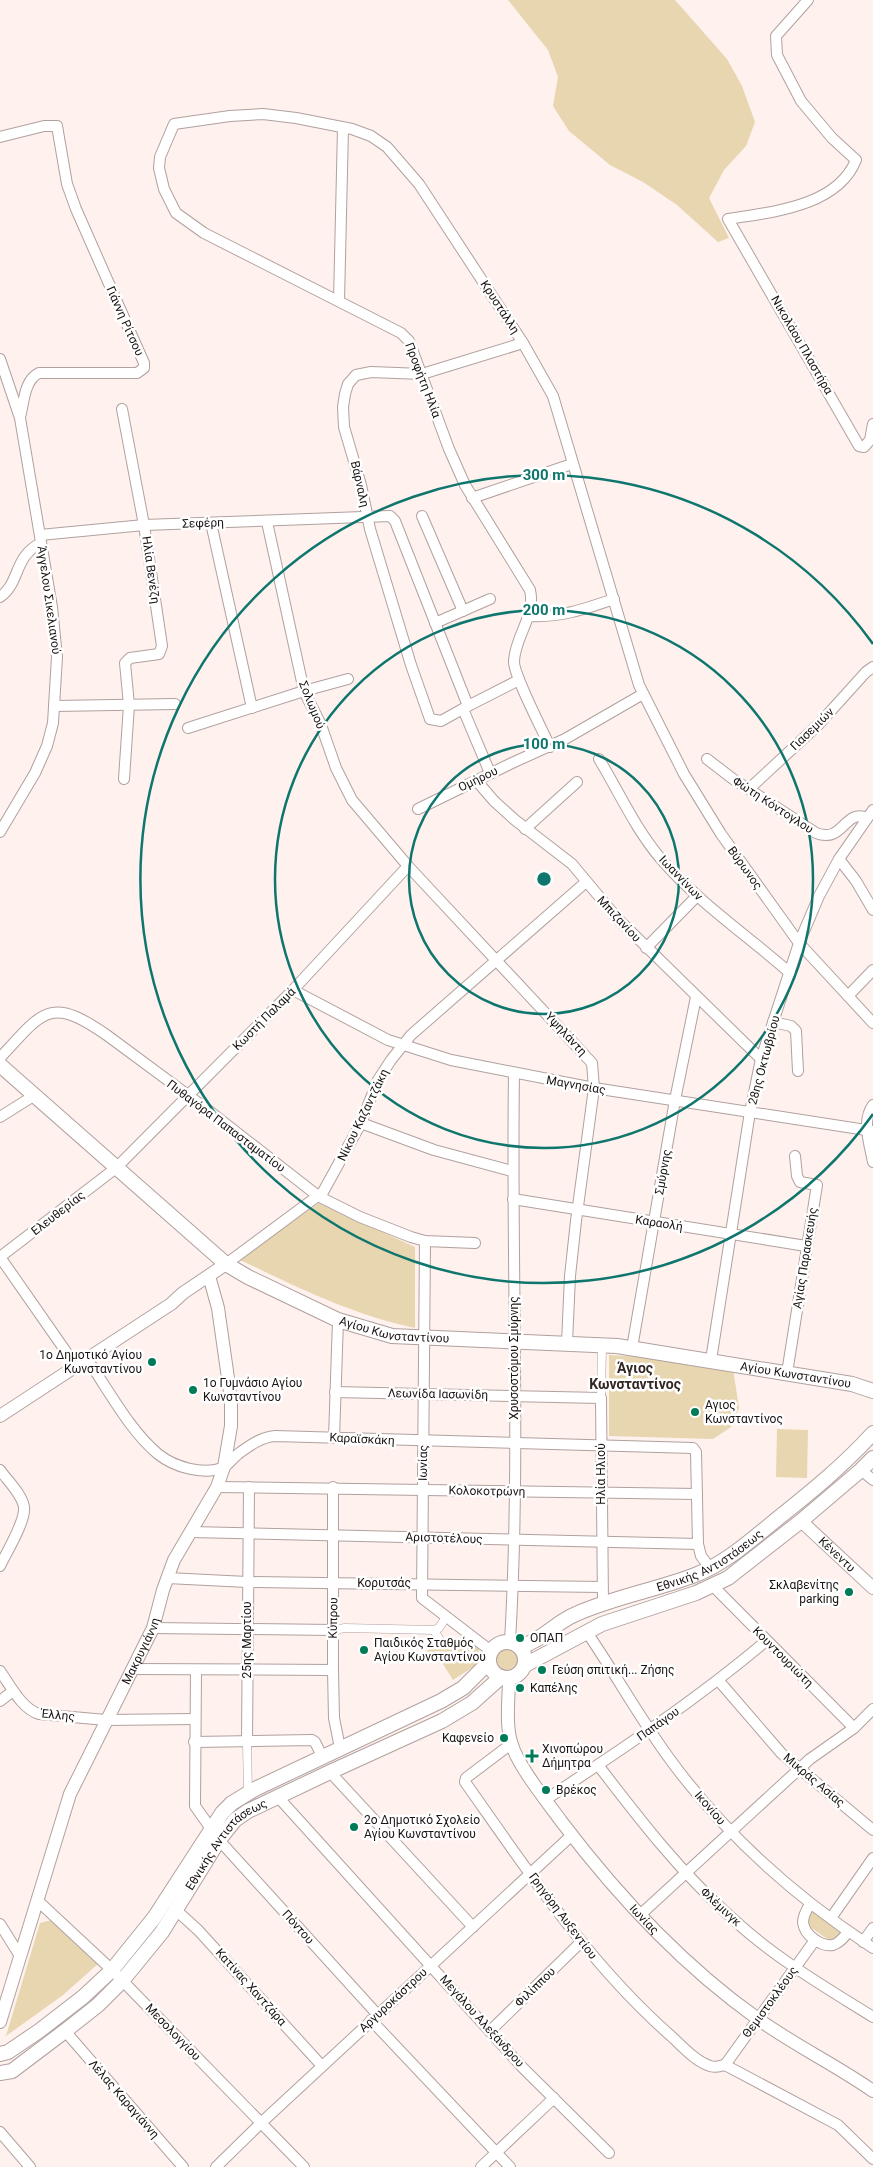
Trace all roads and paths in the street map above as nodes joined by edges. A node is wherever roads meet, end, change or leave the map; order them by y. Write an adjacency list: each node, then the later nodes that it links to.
1 (808, 0): 11 (street, Νικολάου Πλαστήρα)
2 (174, 124): 3 (street, Κρυστάλλη); 5 (street, Προφήτη Ηλία)
3 (343, 128): 5 (street); 6 (street, Κρυστάλλη)
4 (0, 137): 10 (street, Γιάννη Ρίτσου)
5 (339, 301): 8 (street, Προφήτη Ηλία)
6 (523, 343): 8 (street, Βάρναλη); 12 (street, Κρυστάλλη)
7 (0, 359): 10 (street, Άγγελου Σικελιανού)
8 (422, 374): 13 (street, Προφήτη Ηλία); 15 (street, Βάρναλη)
9 (122, 408): 18 (street, Ηλία Βενέζη)
10 (20, 418): 19 (street, Άγγελου Σικελιανού)
11 (873, 424)
12 (572, 464): 13 (street); 22 (street, Κρυστάλλη)
13 (472, 498): 24 (street, Προφήτη Ηλία)
14 (422, 516): 23 (street)
15 (368, 518): 16 (street, Σεφέρη); 25 (street, Σεφέρη); 35 (street, Βάρναλη)
16 (267, 522): 17 (street, Σεφέρη); 29 (street, Σολωμού)
17 (211, 523): 18 (street, Σεφέρη); 34 (street)
18 (144, 525): 19 (street, Σεφέρη); 32 (street, Ηλία Βενέζη)
19 (41, 539): 20 (street); 33 (street, Άγγελου Σικελιανού)
20 (0, 596)
21 (490, 599): 23 (street)
22 (614, 599): 24 (street); 30 (street, Κρυστάλλη)
23 (463, 611): 25 (street)
24 (528, 616): 28 (street, Προφήτη Ηλία)
25 (435, 622): 35 (street)
26 (873, 667): 44 (street, Γιασεμιών)
27 (348, 679): 29 (street)
28 (520, 680): 35 (street); 37 (street, Προφήτη Ηλία)
29 (304, 691): 34 (street); 50 (street, Σολωμού)
30 (643, 694): 37 (street, Ομήρου); 54 (street, Βύρωνος)
31 (175, 704): 32 (street)
32 (129, 705): 33 (street); 41 (street)
33 (54, 706): 48 (street, Άγγελου Σικελιανού)
34 (252, 708): 36 (street)
35 (466, 708): 40 (street)
36 (188, 728)
37 (550, 746): 40 (street, Ομήρου)
38 (599, 759): 52 (street, Ιωαννίνων)
39 (707, 759): 44 (street, Φώτη Κόντογλου)
40 (490, 773): 42 (street, Ομήρου)
41 (124, 779)
42 (476, 780): 45 (street, Ομήρου); 47 (street, Μπιζανίου)
43 (577, 782): 47 (street)
44 (749, 788): 46 (street, Φώτη Κόντογλου)
45 (418, 809)
46 (870, 814): 49 (street, 28ης Οκτωβρίου)
47 (525, 829): 51 (street, Μπιζανίου)
48 (0, 832)
49 (839, 859): 53 (street); 54 (street, 28ης Οκτωβρίου)
50 (408, 866): 56 (street, Υψηλάντη); 59 (street, Κωστή Παλαμά)
51 (586, 882): 55 (street, Μπιζανίου); 56 (street, Νίκου Καζαντζάκη)
52 (697, 896): 55 (street); 58 (street, Ιωαννίνων)
53 (873, 910)
54 (799, 944): 58 (street, 28ης Οκτωβρίου); 60 (street, Βύρωνος)
55 (646, 948): 61 (street, Μπιζανίου)
56 (497, 960): 64 (street, Νίκου Καζαντζάκη); 70 (street, Υψηλάντη)
57 (873, 970): 60 (street)
58 (790, 973): 62 (street, 28ης Οκτωβρίου)
59 (293, 990): 64 (street, Μαγνησίας); 72 (street, Κωστή Παλαμά)
60 (848, 996): 63 (street, Βύρωνος)
61 (696, 997): 66 (street, Μπιζανίου); 73 (street, Σμύρνης)
62 (773, 1022): 66 (street, 28ης Οκτωβρίου); 68 (street)
63 (873, 1023)
64 (402, 1046): 69 (street, Μαγνησίας); 77 (street, Νίκου Καζαντζάκη)
65 (0, 1058): 72 (street, Πυθαγόρα Παπασταματίου)
66 (762, 1059): 75 (street, 28ης Οκτωβρίου)
67 (0, 1065): 71 (main road, Αγίου Κωνσταντίνου)
68 (798, 1071)
69 (514, 1074): 70 (street, Μαγνησίας); 82 (street, Χρυσοστόμου Σμύρνης)
70 (594, 1088): 73 (street, Μαγνησίας); 85 (street, Υψηλάντη)
71 (35, 1095): 76 (street); 81 (main road, Αγίου Κωνσταντίνου)
72 (188, 1096): 81 (street, Κωστή Παλαμά); 83 (street, Πυθαγόρα Παπασταματίου)
73 (675, 1100): 75 (street, Μαγνησίας); 86 (street, Σμύρνης)
74 (873, 1105): 78 (street)
75 (750, 1112): 78 (street, Μαγνησίας); 87 (street, 28ης Οκτωβρίου)
76 (0, 1117)
77 (361, 1123): 82 (street); 83 (street, Νίκου Καζαντζάκη)
78 (870, 1130): 80 (street)
79 (796, 1156): 90 (street, Αγίας Παρασκευής)
80 (873, 1162)
81 (116, 1168): 91 (street, Ελευθερίας); 92 (main road, Αγίου Κωνσταντίνου)
82 (512, 1170): 84 (street, Χρυσοστόμου Σμύρνης)
83 (318, 1196): 88 (street, Πυθαγόρα Παπασταματίου); 92 (street, Νίκου Καζαντζάκη)
84 (513, 1199): 85 (street, Καραολή); 96 (street, Χρυσοστόμου Σμύρνης)
85 (577, 1208): 86 (street, Καραολή); 97 (street, Υψηλάντη)
86 (654, 1222): 87 (street, Καραολή); 99 (street, Σμύρνης)
87 (731, 1234): 90 (street, Καραολή); 101 (street, 28ης Οκτωβρίου)
88 (425, 1241): 89 (street, Πυθαγόρα Παπασταματίου); 95 (street, Ιωνίας)
89 (475, 1243)
90 (806, 1246): 103 (street, Αγίας Παρασκευής)
91 (0, 1257): 102 (street)
92 (230, 1266): 93 (street); 94 (main road, Αγίου Κωνσταντίνου)
93 (211, 1280): 100 (street); 116 (street, Μακρυγιάννη)
94 (338, 1320): 95 (main road, Αγίου Κωνσταντίνου); 105 (street)
95 (423, 1339): 96 (main road, Αγίου Κωνσταντίνου); 106 (street, Ιωνίας)
96 (515, 1342): 97 (main road, Αγίου Κωνσταντίνου); 107 (street, Χρυσοστόμου Σμύρνης)
97 (567, 1343): 98 (main road, Αγίου Κωνσταντίνου)
98 (602, 1345): 99 (main road, Αγίου Κωνσταντίνου); 108 (street, Ηλία Ηλιού)
99 (632, 1348): 101 (main road, Αγίου Κωνσταντίνου)
100 (87, 1359): 102 (street); 116 (street)
101 (711, 1360): 103 (main road, Αγίου Κωνσταντίνου)
102 (76, 1366): 109 (street)
103 (787, 1372): 104 (main road, Αγίου Κωνσταντίνου)
104 (873, 1391)
105 (335, 1392): 106 (street, Λεωνίδα Ιασωνίδη); 111 (street)
106 (424, 1394): 107 (street, Λεωνίδα Ιασωνίδη); 112 (street, Ιωνίας)
107 (515, 1396): 108 (street, Λεωνίδα Ιασωνίδη); 113 (street, Χρυσοστόμου Σμύρνης)
108 (601, 1398): 114 (street, Ηλία Ηλιού)
109 (0, 1416)
110 (873, 1433): 136 (main road, Εθνικής Αντιστάσεως)
111 (334, 1438): 112 (street, Καραϊσκάκη); 116 (street, Καραϊσκάκη)
112 (423, 1442): 113 (street, Καραϊσκάκη); 123 (street, Ιωνίας)
113 (514, 1444): 114 (street, Καραϊσκάκη); 124 (street, Χρυσοστόμου Σμύρνης)
114 (601, 1446): 125 (street, Ηλία Ηλιού); 126 (street, Καραϊσκάκη)
115 (873, 1458): 118 (main road, Εθνικής Αντιστάσεως)
116 (224, 1467): 120 (street, Μακρυγιάννη)
117 (0, 1470): 135 (street)
118 (861, 1470): 119 (street); 127 (main road, Εθνικής Αντιστάσεως)
119 (873, 1480)
120 (217, 1487): 121 (street, Κολοκοτρώνη); 128 (street, Μακρυγιάννη)
121 (250, 1487): 122 (street, Κολοκοτρώνη); 129 (street, 25ης Μαρτίου)
122 (333, 1487): 123 (street, Κολοκοτρώνη); 130 (street, Κύπρου)
123 (422, 1489): 124 (street, Κολοκοτρώνη); 131 (street, Ιωνίας)
124 (514, 1492): 125 (street, Κολοκοτρώνη); 132 (street, Χρυσοστόμου Σμύρνης)
125 (601, 1493): 126 (street, Κολοκοτρώνη); 133 (street, Ηλία Ηλιού)
126 (697, 1494): 134 (street)
127 (801, 1521): 142 (main road, Εθνικής Αντιστάσεως); 144 (street, Κένεντυ)
128 (191, 1532): 129 (street, Αριστοτέλους); 137 (street, Μακρυγιάννη)
129 (248, 1535): 130 (street, Αριστοτέλους); 138 (street, 25ης Μαρτίου)
130 (334, 1536): 131 (street, Αριστοτέλους); 139 (street, Κύπρου)
131 (423, 1538): 132 (street, Αριστοτέλους); 140 (street, Ιωνίας)
132 (514, 1541): 133 (street, Αριστοτέλους); 141 (street, Χρυσοστόμου Σμύρνης)
133 (601, 1542): 134 (street, Αριστοτέλους); 143 (street, Ηλία Ηλιού)
134 (698, 1544): 136 (street)
135 (0, 1566)
136 (710, 1568): 145 (main road, Εθνικής Αντιστάσεως)
137 (167, 1578): 138 (street, Κορυτσάς); 147 (street, Μακρυγιάννη)
138 (247, 1582): 139 (street, Κορυτσάς); 148 (street, 25ης Μαρτίου)
139 (334, 1582): 140 (street, Κορυτσάς); 149 (street, Κύπρου)
140 (422, 1583): 141 (street, Κορυτσάς); 146 (street, Ιωνίας)
141 (513, 1585): 143 (street, Κορυτσάς); 153 (street, Χρυσοστόμου Σμύρνης)
142 (713, 1586): 151 (main road, Εθνικής Αντιστάσεως); 152 (street, Κουντουριώτη)
143 (602, 1587): 145 (street, Ηλία Ηλιού)
144 (873, 1588)
145 (603, 1603): 153 (main road, Εθνικής Αντιστάσεως)
146 (446, 1617): 150 (street); 155 (street, Ιωνίας)
147 (153, 1628): 148 (street); 157 (street, Μακρυγιάννη)
148 (247, 1629): 149 (street); 161 (street, 25ης Μαρτίου)
149 (333, 1630): 150 (street); 158 (street, Κύπρου)
150 (434, 1630): 154 (street)
151 (586, 1631): 156 (main road, Εθνικής Αντιστάσεως); 170 (street, Ικονίου)
152 (766, 1641): 163 (street, Παπάγου); 169 (street, Κουντουριώτη)
153 (515, 1644): 155 (main road); 156 (main road)
154 (466, 1645)
155 (490, 1657): 162 (main road); 174 (main road, Εθνικής Αντιστάσεως)
156 (525, 1665): 162 (main road)
157 (132, 1669): 160 (street); 168 (street, Μακρυγιάννη)
158 (332, 1670): 161 (street); 174 (street, Κύπρου)
159 (0, 1671): 164 (street, Έλλης)
160 (196, 1671): 161 (street); 167 (street, Πόντου)
161 (247, 1671): 172 (street, 25ης Μαρτίου)
162 (505, 1677): 173 (street, Ιωνίας); 178 (main road, Εθνικής Αντιστάσεως)
163 (718, 1681): 170 (street, Παπάγου); 177 (street, Μικράς Ασίας)
164 (13, 1690): 165 (street); 168 (street, Έλλης)
165 (0, 1701)
166 (873, 1709): 169 (street)
167 (195, 1719): 168 (street, Έλλης); 171 (street, Πόντου)
168 (106, 1720): 190 (street, Μακρυγιάννη)
169 (854, 1728): 177 (street)
170 (650, 1731): 176 (street, Παπάγου); 184 (street, Ικονίου)
171 (194, 1742): 172 (street); 182 (street, Πόντου)
172 (247, 1743): 175 (street); 179 (street, 25ης Μαρτίου)
173 (511, 1744): 181 (street, Ιωνίας); 188 (street, Γρηγόρη Αυξεντίου)
174 (340, 1748): 175 (main road, Εθνικής Αντιστάσεως)
175 (322, 1756): 179 (main road, Εθνικής Αντιστάσεως)
176 (598, 1765): 181 (street, Παπάγου); 189 (street, Φλέμινγκ)
177 (800, 1769): 183 (street, Μικράς Ασίας); 184 (street)
178 (330, 1772): 180 (main road, Εθνικής Αντιστάσεως); 196 (street)
179 (248, 1792): 182 (main road, Εθνικής Αντιστάσεως)
180 (278, 1797): 186 (main road, Εθνικής Αντιστάσεως); 204 (street, Μεγάλου Αλεξάνδρου)
181 (545, 1800): 185 (street, Ιωνίας)
182 (211, 1828): 186 (street, Πόντου); 206 (main road, Εθνικής Αντιστάσεως)
183 (873, 1830)
184 (732, 1832): 189 (street); 191 (street, Ικονίου)
185 (572, 1835): 188 (street, Αργυροκάστρου); 193 (street, Ιωνίας)
186 (219, 1840): 192 (main road, Εθνικής Αντιστάσεως); 208 (street, Πόντου)
187 (873, 1858): 194 (street)
188 (530, 1874): 196 (street, Αργυροκάστρου); 200 (street, Γρηγόρη Αυξεντίου)
189 (686, 1874): 193 (street); 205 (street, Φλέμινγκ)
190 (38, 1901): 203 (street, Μακρυγιάννη); 206 (street, Μεσολογγίου)
191 (810, 1904): 194 (street, Ικονίου); 199 (street)
192 (177, 1911): 207 (main road, Εθνικής Αντιστάσεως); 216 (street, Κατίνας Χαντζάρα)
193 (640, 1914): 210 (street, Ιωνίας)
194 (831, 1918): 198 (street, Ικονίου)
195 (0, 1924): 203 (street)
196 (473, 1927): 204 (street, Αργυροκάστρου)
197 (873, 1928): 201 (street)
198 (848, 1932): 199 (street); 201 (street, Ικονίου)
199 (816, 1940): 205 (street, Θεμιστοκλέους)
200 (580, 1942): 213 (street, Φιλίππου); 215 (street, Γρηγόρη Αυξεντίου)
201 (863, 1942): 202 (street, Ικονίου)
202 (873, 1948)
203 (20, 1956): 211 (street, Μακρυγιάννη)
204 (432, 1965): 208 (street, Αργυροκάστρου); 213 (street, Μεγάλου Αλεξάνδρου)
205 (796, 1968): 209 (street, Φλέμινγκ); 210 (street, Θεμιστοκλέους)
206 (112, 1970): 207 (street, Μεσολογγίου); 214 (main road, Εθνικής Αντιστάσεως)
207 (122, 1981): 212 (main road, Εθνικής Αντιστάσεως); 220 (street, Μεσολογγίου)
208 (374, 2017): 216 (street, Αργυροκάστρου); 222 (street, Πόντου)
209 (873, 2017)
210 (758, 2020): 215 (street, Θεμιστοκλέους); 218 (street, Ιωνίας)
211 (0, 2022)
212 (65, 2031): 217 (main road, Εθνικής Αντιστάσεως); 226 (street, Λέλας Καραγιάννη)
213 (490, 2031): 219 (street, Μεγάλου Αλεξάνδρου)
214 (0, 2054)
215 (724, 2065): 224 (street, Γρηγόρη Αυξεντίου)
216 (322, 2066): 220 (street, Αργυροκάστρου)
217 (0, 2073)
218 (871, 2086)
219 (554, 2098): 222 (street); 223 (street, Μεγάλου Αλεξάνδρου)
220 (261, 2123): 227 (street, Αργυροκάστρου); 228 (street, Μεσολογγίου)
221 (0, 2132): 225 (street)
222 (497, 2152): 229 (street); 230 (street, Πόντου)
223 (609, 2153)
224 (873, 2158)
225 (30, 2167)
226 (183, 2167)
227 (216, 2167)
228 (304, 2167)
229 (480, 2167)
230 (510, 2167)

